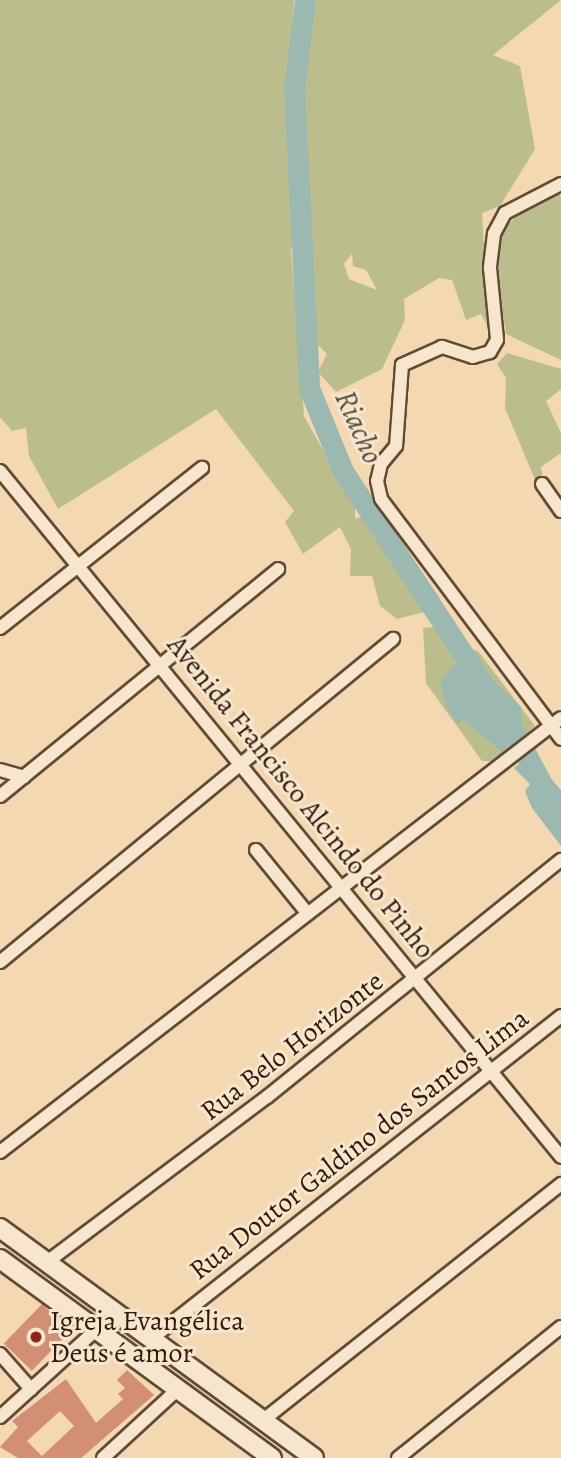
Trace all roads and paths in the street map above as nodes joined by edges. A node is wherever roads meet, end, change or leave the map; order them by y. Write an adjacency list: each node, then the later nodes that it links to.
1 (561, 184): 11 (street)
2 (202, 468): 6 (street)
3 (0, 471): 6 (street, Avenida Francisco Alcindo do Pinho)
4 (542, 484): 5 (street)
5 (561, 511)
6 (80, 563): 8 (street); 10 (street, Avenida Francisco Alcindo do Pinho)
7 (278, 569): 10 (street)
8 (0, 628)
9 (393, 639): 13 (street)
10 (161, 663): 13 (street, Avenida Francisco Alcindo do Pinho); 15 (street)
11 (556, 722): 12 (street); 19 (street)
12 (561, 739)
13 (243, 761): 19 (street, Avenida Francisco Alcindo do Pinho); 21 (street)
14 (0, 770): 15 (street)
15 (24, 776): 16 (street)
16 (0, 796)
17 (256, 850): 20 (street)
18 (561, 860): 22 (street, Rua Belo Horizonte)
19 (342, 888): 20 (street); 22 (street, Avenida Francisco Alcindo do Pinho)
20 (308, 914): 25 (street)
21 (0, 962)
22 (415, 979): 24 (street, Avenida Francisco Alcindo do Pinho); 30 (street, Rua Belo Horizonte)
23 (561, 1016): 24 (street, Rua Doutor Galdino dos Santos Lima)
24 (492, 1071): 26 (street, Avenida Francisco Alcindo do Pinho); 33 (street, Rua Doutor Galdino dos Santos Lima)
25 (0, 1152)
26 (561, 1157)
27 (561, 1184): 38 (street)
28 (0, 1228): 30 (street)
29 (0, 1259): 32 (street)
30 (47, 1262): 33 (street)
31 (561, 1327): 42 (street)
32 (96, 1329): 35 (street); 36 (street)
33 (155, 1336): 38 (street)
34 (0, 1354): 35 (street)
35 (31, 1389): 37 (street)
36 (178, 1389): 39 (street); 40 (street)
37 (0, 1417)
38 (262, 1421): 41 (street)
39 (264, 1456)
40 (103, 1458)
41 (314, 1458)
42 (398, 1458)

